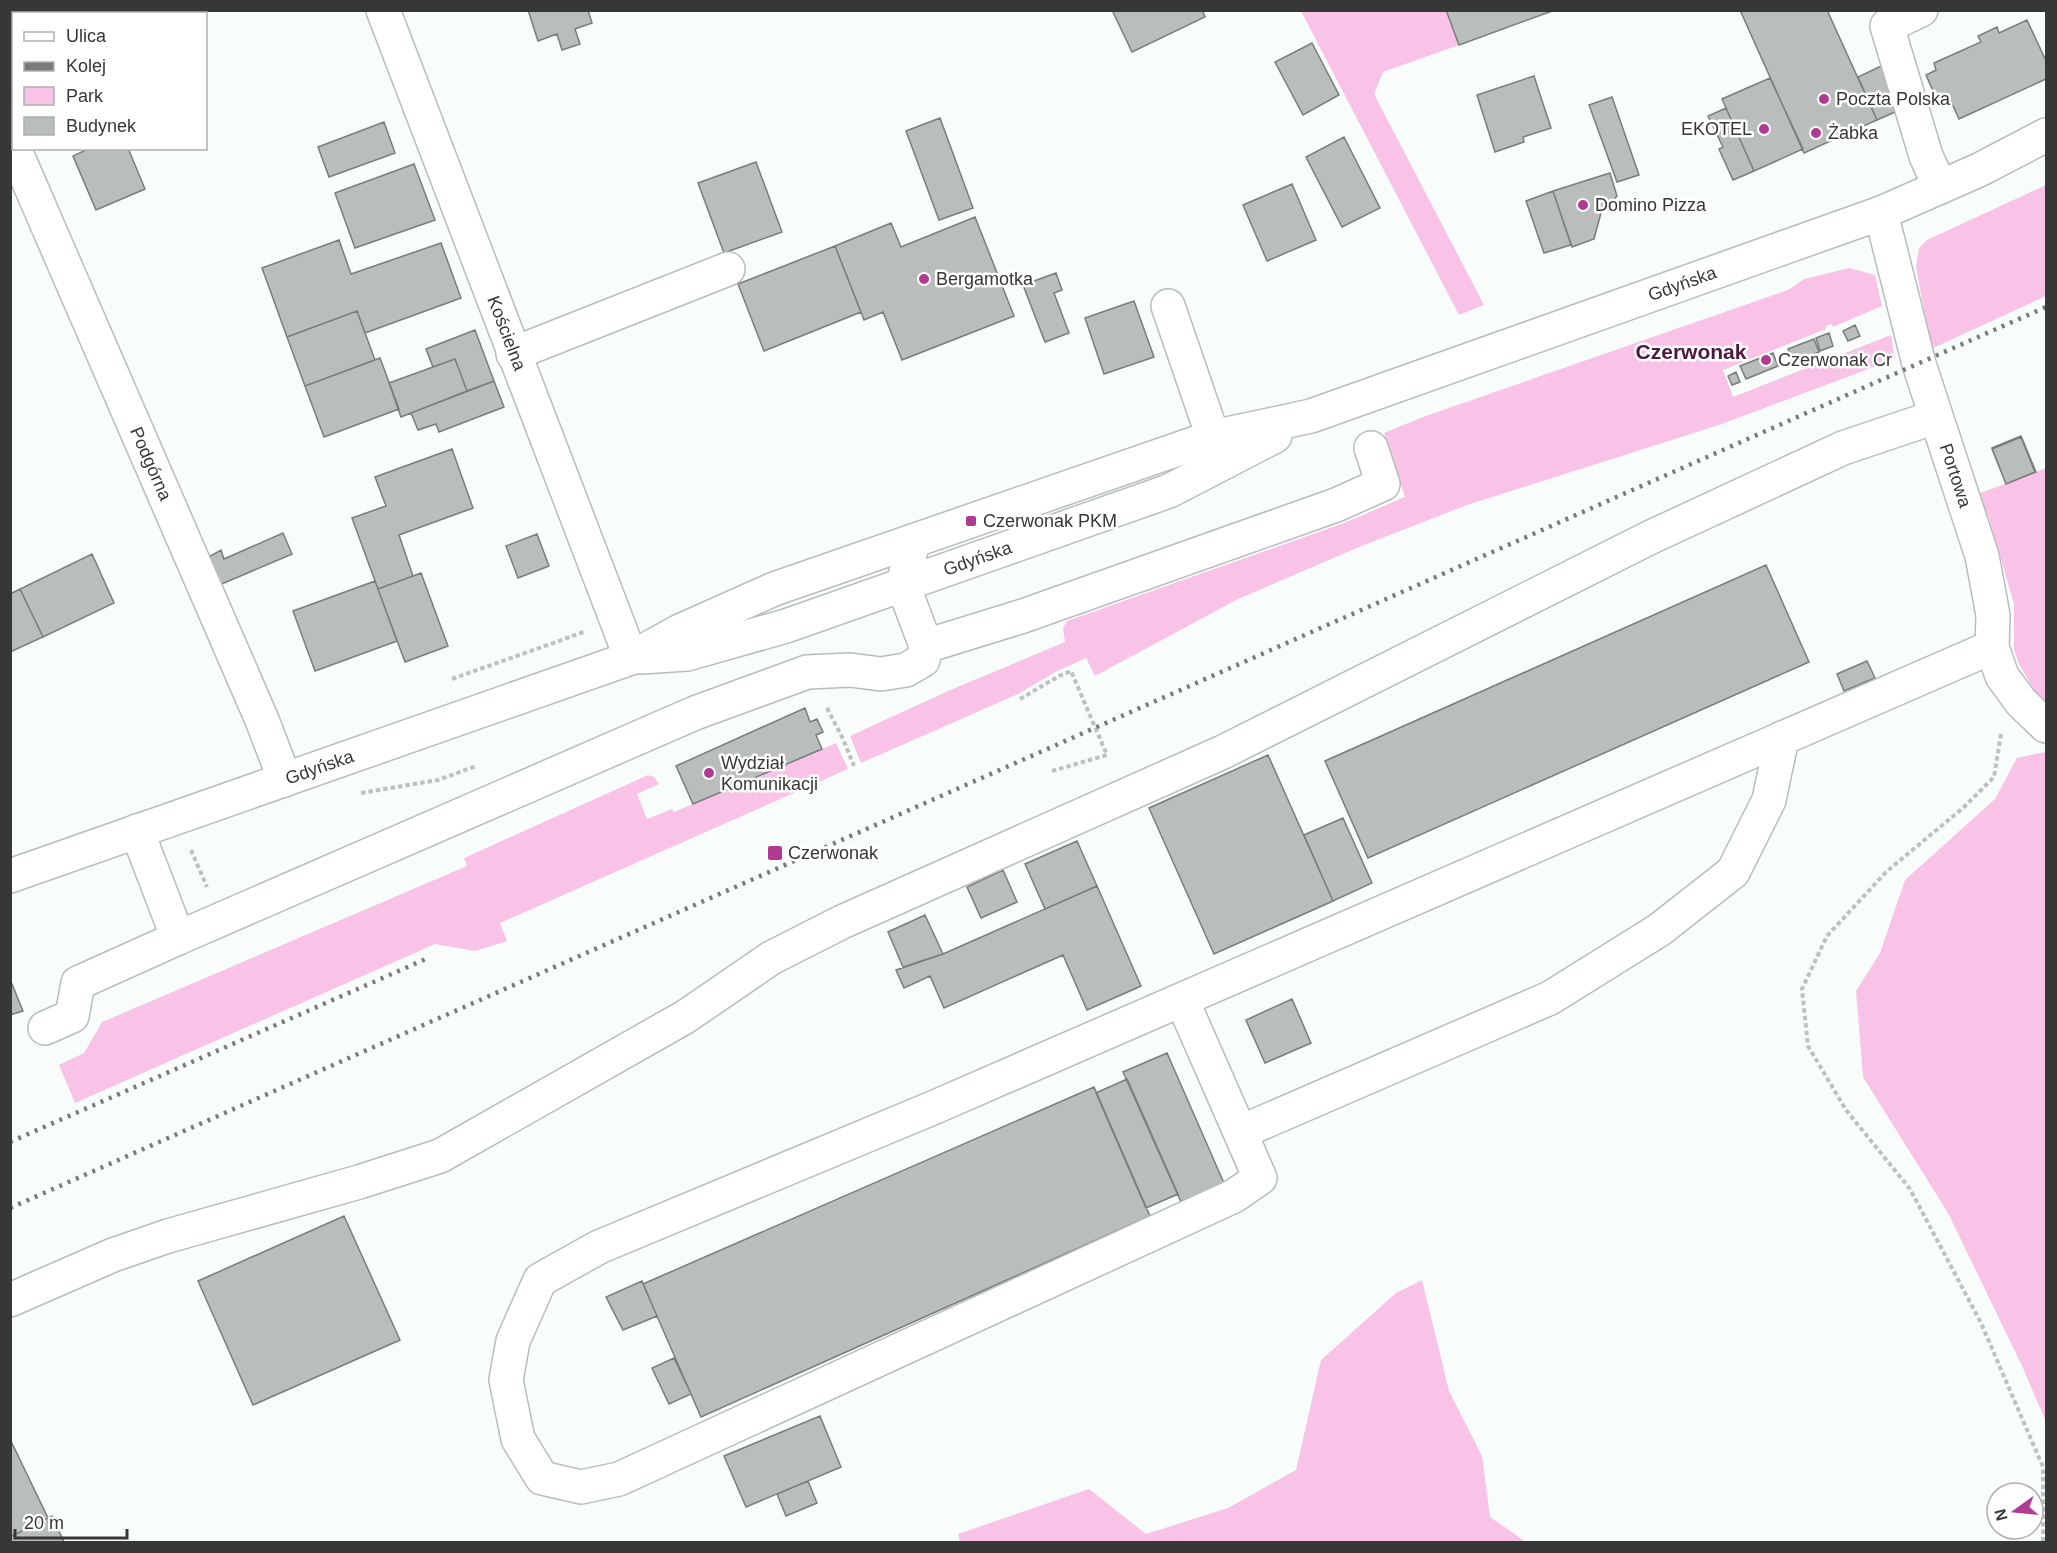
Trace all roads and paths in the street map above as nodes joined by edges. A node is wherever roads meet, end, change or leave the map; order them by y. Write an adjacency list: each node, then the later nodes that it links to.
1 (383, 10): 9 (main road, Kościelna)
2 (1921, 10): 5 (main road)
3 (2046, 135): 5 (main road, Gdyńska)
4 (15, 150): 25 (main road, Podgórna)
5 (1940, 187): 6 (main road, Gdyńska)
6 (1881, 213): 10 (main road, Portowa); 12 (main road, Gdyńska)
7 (728, 269): 9 (main road)
8 (1168, 306): 12 (main road)
9 (513, 354): 17 (main road, Kościelna)
10 (1935, 417): 16 (main road, Portowa); 32 (main road)
11 (1371, 448): 15 (main road)
12 (1219, 449): 13 (main road, Gdyńska); 14 (main road, Gdyńska)
13 (913, 541): 14 (main road); 17 (main road, Gdyńska)
14 (903, 585): 15 (main road); 17 (main road, Gdyńska)
15 (926, 646): 28 (main road)
16 (1992, 646): 20 (main road, Portowa); 22 (main road)
17 (631, 658): 25 (main road, Gdyńska)
18 (1020, 699): 24 (path)
19 (824, 702): 23 (path)
20 (2046, 726)
21 (2001, 730): 33 (path)
22 (1782, 738): 29 (main road); 31 (main road)
23 (854, 766)
24 (1052, 771)
25 (285, 780): 26 (main road, Gdyńska)
26 (136, 831): 27 (main road, Gdyńska); 28 (main road)
27 (10, 876)
28 (178, 938): 30 (main road)
29 (1182, 999): 31 (main road); 31 (main road)
30 (45, 1028)
31 (1241, 1132)
32 (10, 1300)
33 (2043, 1542)

